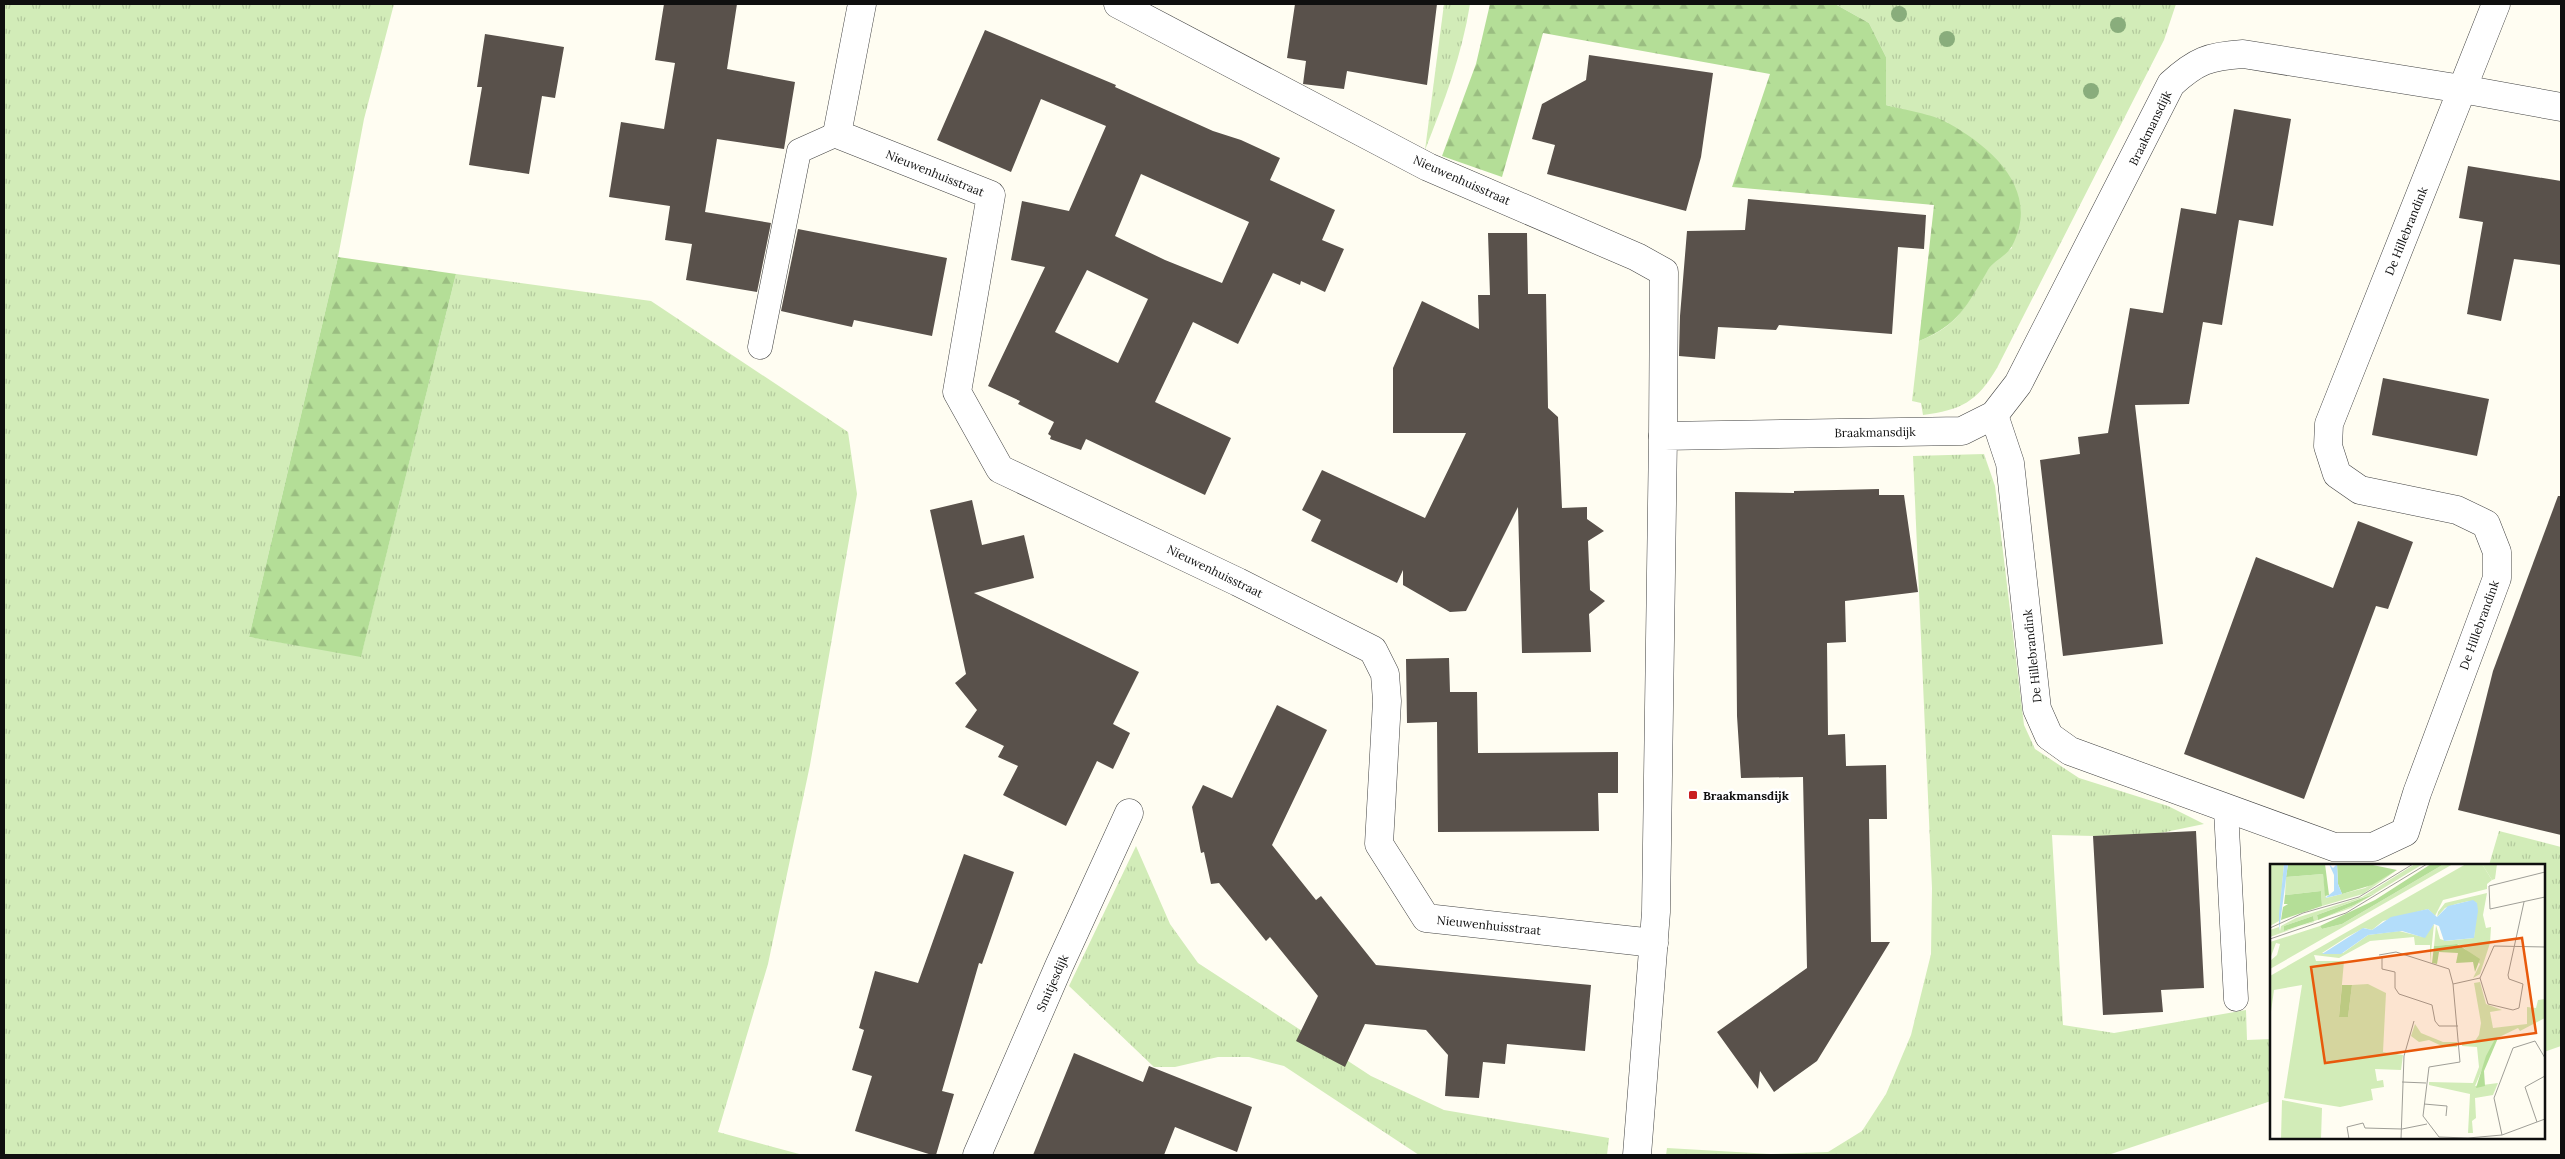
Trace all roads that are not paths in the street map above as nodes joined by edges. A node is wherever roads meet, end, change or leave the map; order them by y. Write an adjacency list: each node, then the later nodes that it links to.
1 (862, 4): 6 (street)
2 (1118, 4): 9 (street, Nieuwenhuisstraat)
3 (2496, 4): 4 (street, De Hillebrandink)
4 (2462, 90): 5 (street, Braakmansdijk); 8 (street, Braakmansdijk); 10 (street, De Hillebrandink)
5 (2561, 107)
6 (837, 134): 7 (lane); 12 (street, Nieuwenhuisstraat)
7 (760, 347)
8 (1994, 415): 9 (street, Braakmansdijk); 10 (street, De Hillebrandink)
9 (1663, 436): 12 (street)
10 (2226, 810): 13 (lane)
11 (1129, 813): 14 (street, Smitjesdijk)
12 (1654, 943): 15 (street)
13 (2236, 999)
14 (977, 1155)
15 (1637, 1155)

